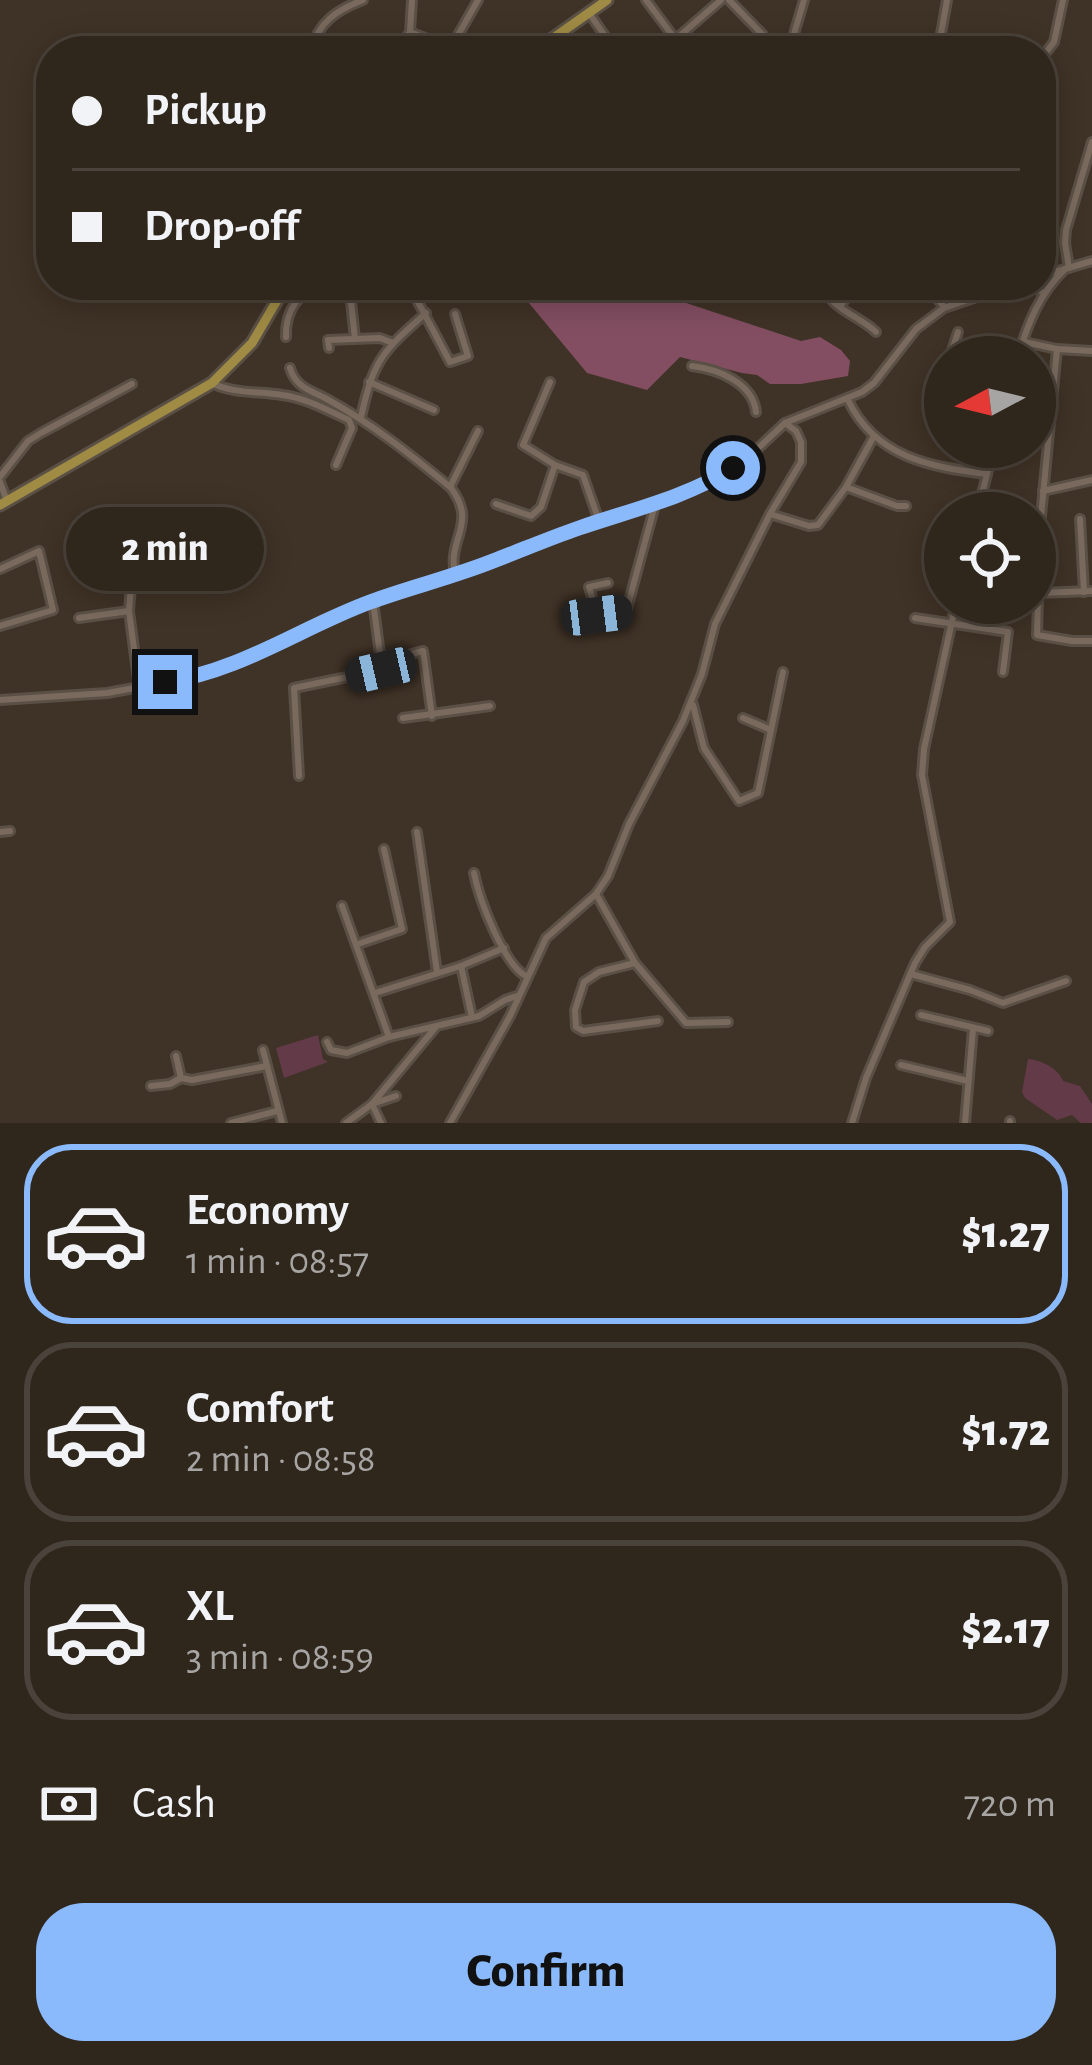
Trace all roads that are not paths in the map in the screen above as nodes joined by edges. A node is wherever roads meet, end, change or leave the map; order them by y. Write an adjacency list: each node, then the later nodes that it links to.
1 (363, 0): 13 (street)
2 (412, 0): 11 (street)
3 (478, 0): 16 (street)
4 (607, 0): 10 (main road)
5 (646, 0): 19 (street)
6 (725, 0): 12 (street); 20 (street)
7 (804, 0): 21 (street)
8 (947, 0): 22 (street)
9 (1063, 0): 23 (street)
10 (590, 13): 17 (main road); 18 (street)
11 (410, 32): 14 (street); 15 (street)
12 (763, 34)
13 (317, 36)
14 (407, 36)
15 (419, 36)
16 (457, 36)
17 (557, 36)
18 (604, 36)
19 (674, 36)
20 (680, 36)
21 (793, 36)
22 (941, 36)
23 (1055, 36)
24 (1092, 142): 26 (street)
25 (1092, 261): 26 (street)
26 (1067, 269): 27 (street)
27 (1056, 274)
28 (277, 300): 55 (main road)
29 (299, 300): 45 (street)
30 (418, 300): 39 (street)
31 (831, 300): 37 (street)
32 (844, 300): 37 (street)
33 (938, 300): 38 (street)
34 (962, 300): 38 (street)
35 (1037, 300): 44 (street)
36 (350, 302): 46 (street)
37 (840, 307): 41 (street)
38 (944, 308): 57 (street)
39 (426, 314): 40 (street); 47 (street)
40 (455, 314)
41 (876, 332)
42 (958, 332): 43 (street)
43 (957, 336)
44 (1025, 336)
45 (286, 337)
46 (355, 339): 47 (street); 48 (street)
47 (393, 343): 53 (street)
48 (329, 348)
49 (1057, 349): 50 (street); 72 (street)
50 (1092, 351)
51 (692, 366): 59 (street)
52 (290, 368): 60 (street)
53 (369, 382): 58 (street); 60 (street)
54 (550, 382): 65 (street)
55 (212, 383): 64 (street); 74 (main road)
56 (132, 384): 68 (street)
57 (848, 400): 61 (street); 63 (street)
58 (434, 410)
59 (756, 412)
60 (361, 417): 70 (street)
61 (785, 423): 75 (street); 78 (street)
62 (478, 431): 70 (street)
63 (874, 436): 67 (street); 71 (street)
64 (337, 465)
65 (555, 465): 76 (street); 80 (street)
66 (989, 468): 67 (street)
67 (987, 474): 73 (street)
68 (0, 480): 74 (street)
69 (1092, 481): 72 (street)
70 (450, 487): 83 (street)
71 (846, 488): 77 (street); 78 (street)
72 (1043, 491)
73 (982, 492)
74 (4, 503)
75 (655, 503): 80 (street); 84 (street)
76 (496, 504)
77 (905, 506)
78 (770, 514): 102 (street)
79 (1080, 519): 85 (street)
80 (599, 521): 83 (street)
81 (133, 560): 88 (street)
82 (0, 569): 95 (street)
83 (455, 574): 87 (street)
84 (608, 583)
85 (1088, 591): 86 (street)
86 (1056, 592)
87 (373, 601): 97 (street); 100 (street)
88 (129, 611): 89 (street); 100 (street)
89 (80, 618)
90 (915, 618): 91 (street)
91 (924, 619)
92 (951, 624): 119 (street)
93 (957, 624): 99 (street)
94 (1037, 624): 96 (street)
95 (0, 626)
96 (1092, 641)
97 (381, 662): 104 (street); 108 (street)
98 (783, 672): 107 (street)
99 (1004, 672)
100 (139, 687): 101 (street)
101 (0, 700)
102 (692, 702): 107 (street); 112 (street)
103 (490, 706): 104 (street)
104 (432, 716): 105 (street)
105 (403, 718)
106 (743, 718): 107 (street)
107 (771, 730)
108 (299, 776)
109 (417, 832): 118 (street)
110 (384, 849): 114 (street)
111 (474, 873): 115 (street)
112 (596, 894): 116 (street); 120 (street)
113 (342, 906): 114 (street)
114 (357, 944): 122 (street)
115 (504, 948): 117 (street); 120 (street)
116 (635, 962): 126 (street); 127 (street)
117 (461, 966): 118 (street); 125 (street)
118 (437, 972): 122 (street)
119 (911, 974): 121 (street); 148 (street)
120 (526, 976): 123 (street)
121 (1066, 981)
122 (375, 993): 131 (street)
123 (518, 996): 125 (street); 147 (street)
124 (921, 1016): 129 (street)
125 (472, 1018): 128 (street)
126 (658, 1021)
127 (728, 1022)
128 (438, 1025): 131 (street); 141 (street)
129 (973, 1029): 130 (street); 138 (street)
130 (988, 1031)
131 (389, 1037): 132 (street)
132 (327, 1042)
133 (263, 1050): 136 (street)
134 (176, 1056): 137 (street)
135 (901, 1065): 138 (street)
136 (267, 1066): 137 (street); 142 (street)
137 (181, 1078): 139 (street)
138 (968, 1081): 149 (street)
139 (151, 1086)
140 (396, 1096): 141 (street)
141 (372, 1104): 145 (street); 146 (street)
142 (277, 1111): 143 (street); 144 (street)
143 (231, 1123)
144 (282, 1123)
145 (346, 1123)
146 (381, 1123)
147 (451, 1123)
148 (853, 1123)
149 (965, 1123)

